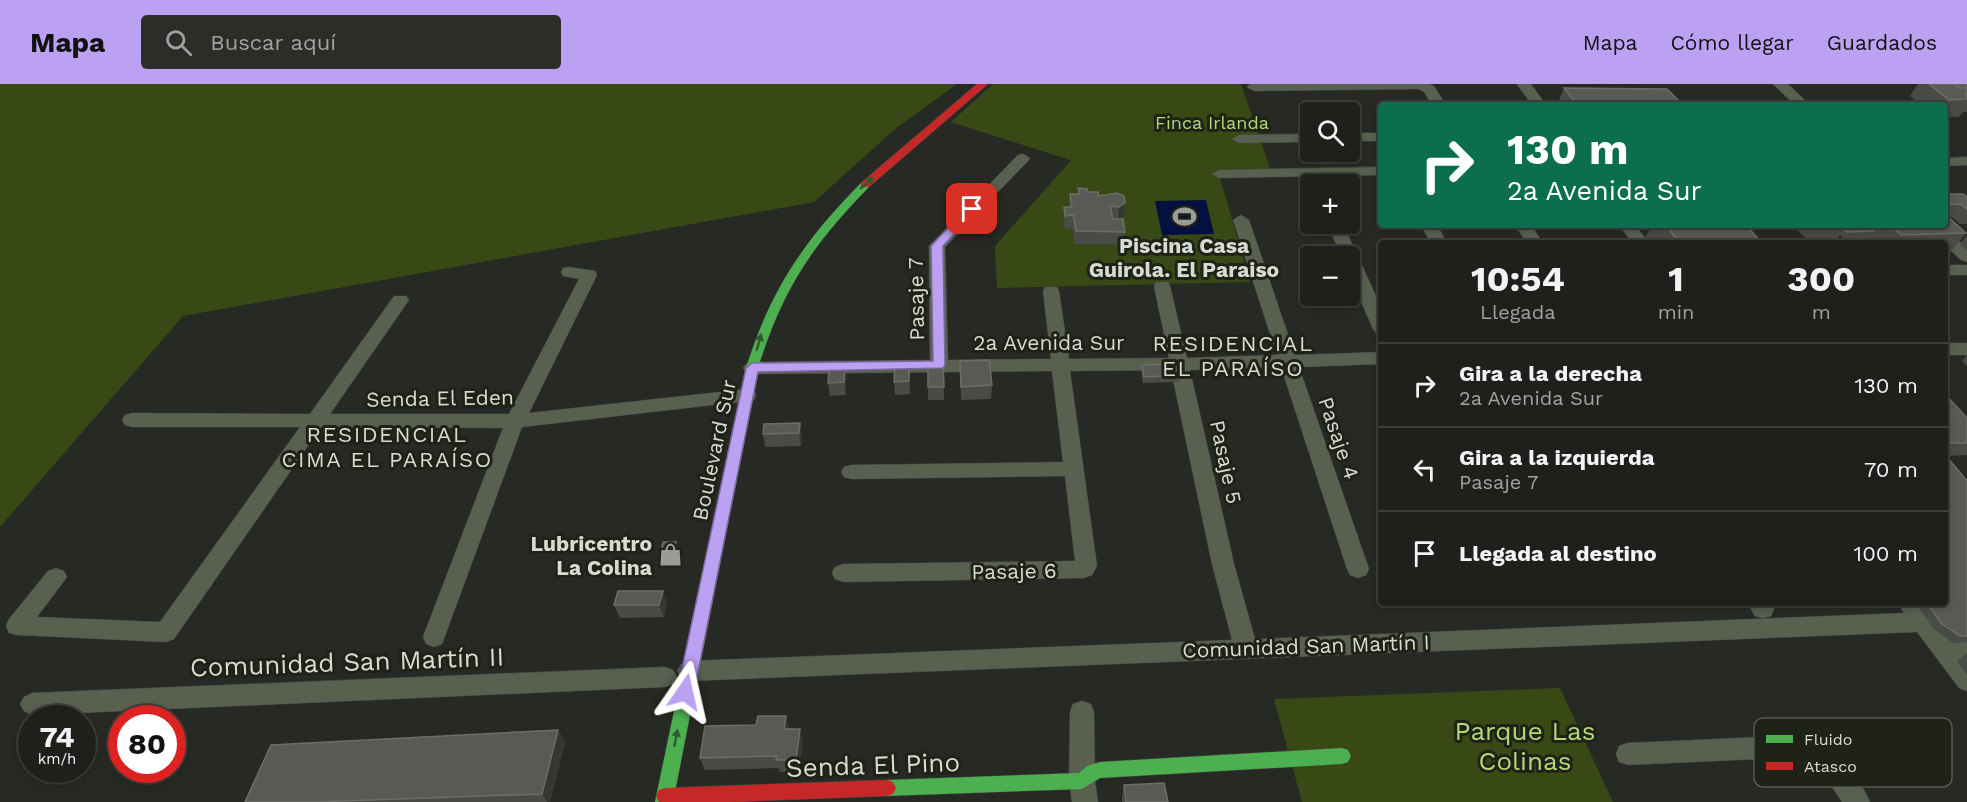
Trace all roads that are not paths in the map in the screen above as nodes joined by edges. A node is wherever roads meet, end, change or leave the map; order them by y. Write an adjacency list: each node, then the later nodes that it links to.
1 (983, 84): 39 (main road, Boulevard Sur, one-way to 1)
2 (1524, 84): 8 (street)
3 (1780, 84): 9 (street)
4 (1286, 85): 5 (street); 6 (street)
5 (1405, 85): 7 (street)
6 (1254, 87)
7 (1437, 102)
8 (1537, 102)
9 (1800, 102)
10 (1360, 137): 11 (street)
11 (1378, 137)
12 (1300, 138): 13 (street)
13 (1239, 139)
14 (1023, 158): 38 (street, Pasaje 7)
15 (1967, 161): 16 (street)
16 (1948, 162)
17 (1378, 171): 18 (street)
18 (1219, 174)
19 (1241, 220): 35 (street, Pasaje 4)
20 (1629, 228): 22 (street)
21 (1935, 228): 23 (street)
22 (1639, 240)
23 (1967, 257)
24 (1948, 270): 25 (street)
25 (1967, 270)
26 (570, 272): 42 (street)
27 (1360, 280): 31 (street)
28 (1162, 286): 37 (street, Pasaje 5)
29 (1051, 291): 36 (street, Pasaje 6)
30 (400, 300): 43 (street)
31 (1378, 320)
32 (1948, 349): 33 (street)
33 (1967, 349)
34 (1378, 358): 35 (street, 2a Avenida Sur)
35 (1287, 361): 37 (street, 2a Avenida Sur); 46 (street, Pasaje 4)
36 (1062, 364): 37 (street, 2a Avenida Sur); 38 (street, 2a Avenida Sur); 44 (street, Pasaje 6)
37 (1181, 364): 52 (street, Pasaje 5)
38 (939, 365): 39 (street, 2a Avenida Sur)
39 (752, 368): 40 (main road, Boulevard Sur)
40 (747, 395): 42 (street, Senda El Eden); 55 (main road, Boulevard Sur)
41 (132, 420): 43 (street, Senda El Eden)
42 (515, 421): 43 (street, Senda El Eden); 51 (street)
43 (314, 422): 48 (street)
44 (1072, 469): 45 (street); 47 (street, Pasaje 6)
45 (851, 472)
46 (1358, 569)
47 (843, 573)
48 (56, 577)
49 (1911, 606): 50 (street)
50 (1923, 622): 52 (street, Comunidad San Martín I); 53 (street)
51 (434, 637)
52 (1246, 648): 55 (street, Comunidad San Martín I)
53 (1943, 648): 54 (street); 56 (street)
54 (1967, 648)
55 (671, 675): 57 (street, Comunidad San Martín II); 64 (main road, Boulevard Sur, one-way to 55)
56 (1967, 681)
57 (32, 704)
58 (1082, 712): 63 (street)
59 (1754, 748): 60 (street)
60 (1628, 754)
61 (1342, 756): 63 (main road)
62 (1847, 787): 65 (street)
63 (1084, 792): 64 (main road, Senda El Pino)
64 (664, 799)
65 (1857, 802)

